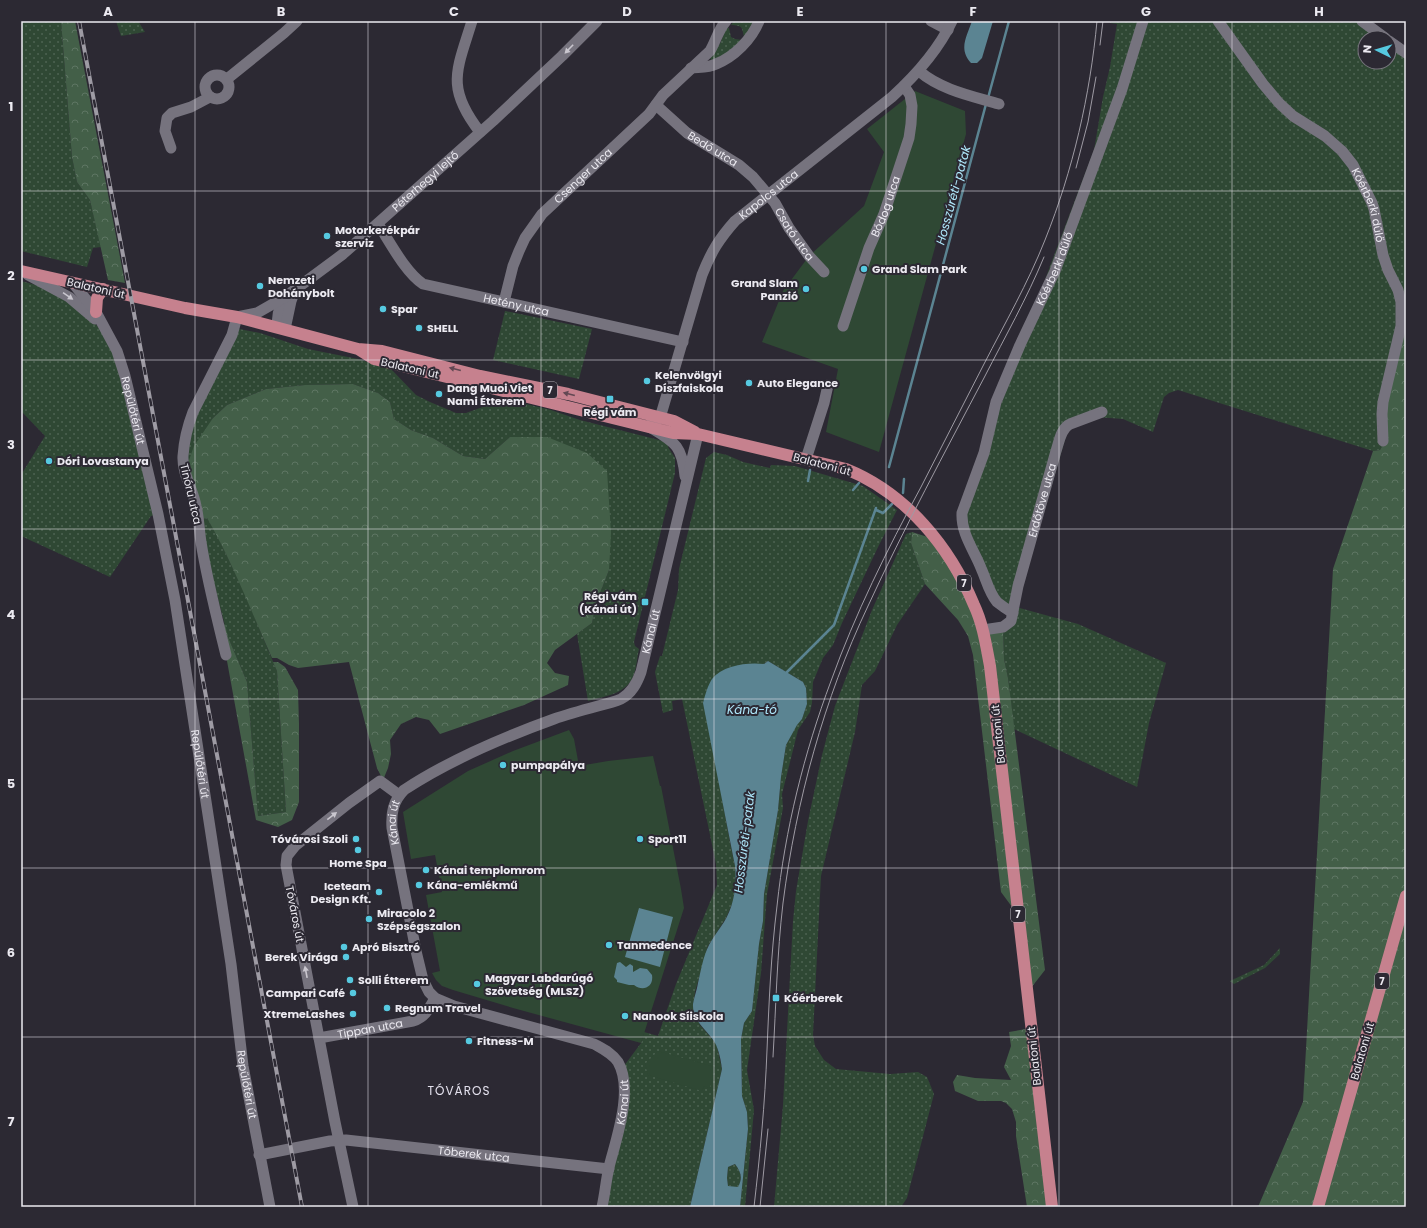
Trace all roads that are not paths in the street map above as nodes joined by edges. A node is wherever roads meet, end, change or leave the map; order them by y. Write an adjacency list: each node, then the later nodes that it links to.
1 (297, 21): 16 (street)
2 (472, 21): 21 (street)
3 (597, 21): 21 (street, Péterhegyi lejtő, one-way to 21)
4 (726, 21): 14 (street, Csenger utca)
5 (759, 21): 14 (street)
6 (931, 21): 10 (street)
7 (1144, 21): 47 (street, Kőérberki dűlő)
8 (1218, 21): 44 (street, Kőérberki dűlő)
9 (1362, 21): 11 (street)
10 (950, 26): 15 (street, Kapolcs utca)
11 (1375, 30)
12 (1397, 47): 13 (street)
13 (1406, 53)
14 (691, 68): 20 (street, Csenger utca)
15 (919, 71): 17 (street, Kapolcs utca); 19 (street)
16 (227, 79): 18 (street); 18 (street)
17 (904, 86): 23 (street, Kapolcs utca); 34 (street, Bódog utca)
18 (210, 97): 22 (street)
19 (996, 103)
20 (656, 105): 23 (street, Bedő utca); 31 (street, Csenger utca)
21 (480, 132): 24 (street, Péterhegyi lejtő)
22 (171, 148)
23 (769, 194): 26 (street, Csató utca); 37 (street, Kapolcs utca)
24 (378, 224): 29 (street, Péterhegyi lejtő); 31 (street, Hetény utca)
25 (21, 272): 27 (main road, Balatoni út / 7); 35 (street, Repülőtéri út, one-way to 35)
26 (824, 272)
27 (73, 283): 28 (main road, Balatoni út / 7); 32 (street, Repülőtéri út)
28 (106, 290): 32 (main road); 33 (main road, Balatoni út / 7)
29 (296, 290): 30 (street, Péterhegyi lejtő); 36 (street)
30 (285, 297): 33 (street, Péterhegyi lejtő); 36 (street)
31 (504, 302): 37 (street, Hetény utca)
32 (96, 312): 35 (street, Repülőtéri út)
33 (237, 317): 36 (main road, Balatoni út / 7); 49 (street, Tinóru utca)
34 (843, 326)
35 (105, 328): 55 (street, Repülőtéri út)
36 (282, 328): 38 (main road, Balatoni út / 7)
37 (683, 342): 41 (street, Kapolcs utca)
38 (358, 349): 41 (main road, Balatoni út / 7, one-way to 38); 42 (main road, Balatoni út / 7)
39 (828, 385): 45 (street)
40 (1102, 412): 47 (street, Erdőtöve utca)
41 (660, 418): 42 (street); 43 (main road, Balatoni út / 7)
42 (648, 426): 43 (main road, Balatoni út / 7); 46 (street)
43 (698, 434): 45 (main road, Balatoni út / 7); 46 (street, Kánai út)
44 (1383, 440)
45 (806, 459): 48 (main road, Balatoni út / 7)
46 (686, 486): 50 (street, Kánai út)
47 (1012, 613): 48 (street, Erdőtöve utca)
48 (983, 630): 60 (main road, Balatoni út / 7)
49 (226, 655)
50 (399, 795): 52 (street, Kánai út); 53 (street, Tóváros út, one-way to 50)
51 (1406, 896): 61 (main road, Balatoni út / 7)
52 (435, 998): 53 (street, Tippan utca); 56 (street, Kánai út)
53 (319, 1038): 54 (street, Tóváros út)
54 (339, 1140): 55 (street, Tóberek utca); 56 (street, Tóberek utca); 58 (street, Tóváros út)
55 (259, 1155): 57 (street, Repülőtéri út)
56 (609, 1169): 59 (street, Kánai út)
57 (270, 1207)
58 (353, 1207)
59 (602, 1207)
60 (1052, 1207)
61 (1318, 1207)

